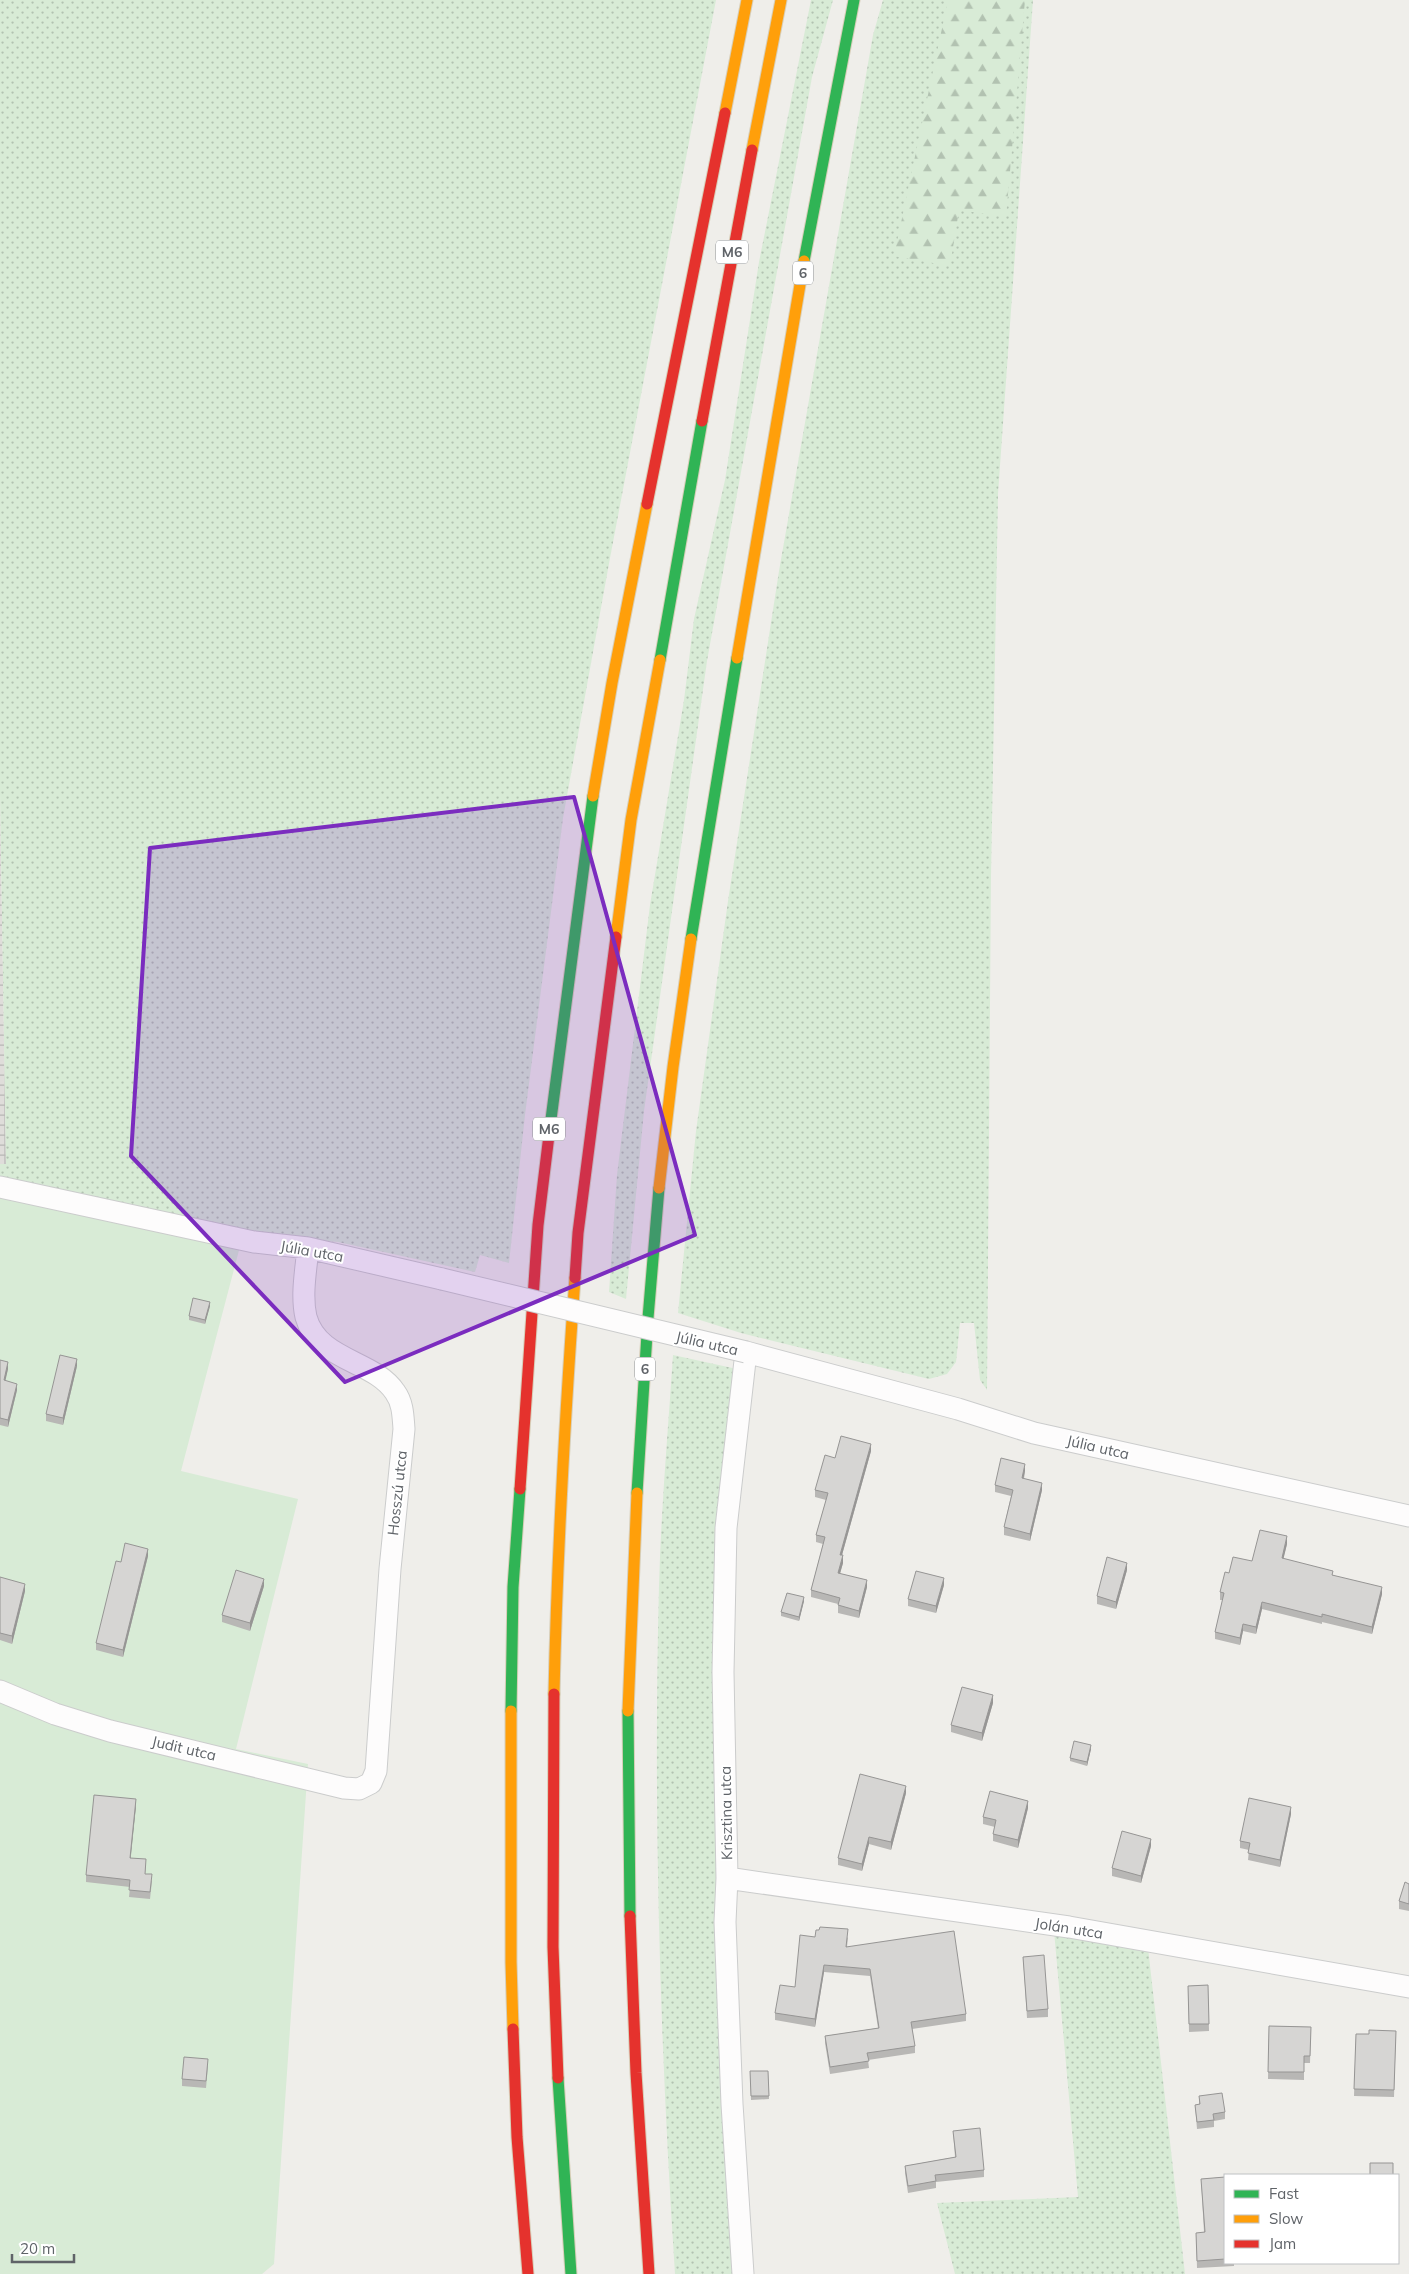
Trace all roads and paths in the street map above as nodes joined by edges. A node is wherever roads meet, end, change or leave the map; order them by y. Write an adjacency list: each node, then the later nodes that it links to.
1 (747, 0): 12 (main road, M6)
2 (781, 0): 13 (main road, M6)
3 (854, 0): 14 (main road, 6)
4 (0, 1187): 5 (street, Júlia utca)
5 (308, 1248): 6 (street, Júlia utca, bridge); 9 (street, Hosszú utca)
6 (746, 1352): 7 (street, Júlia utca); 10 (street, Krisztina utca)
7 (1409, 1516)
8 (0, 1691): 9 (street, Judit utca)
9 (371, 1783)
10 (726, 1878): 11 (street, Jolán utca); 15 (street, Krisztina utca)
11 (1409, 1987)
12 (528, 2274)
13 (571, 2274)
14 (649, 2274)
15 (743, 2274)

